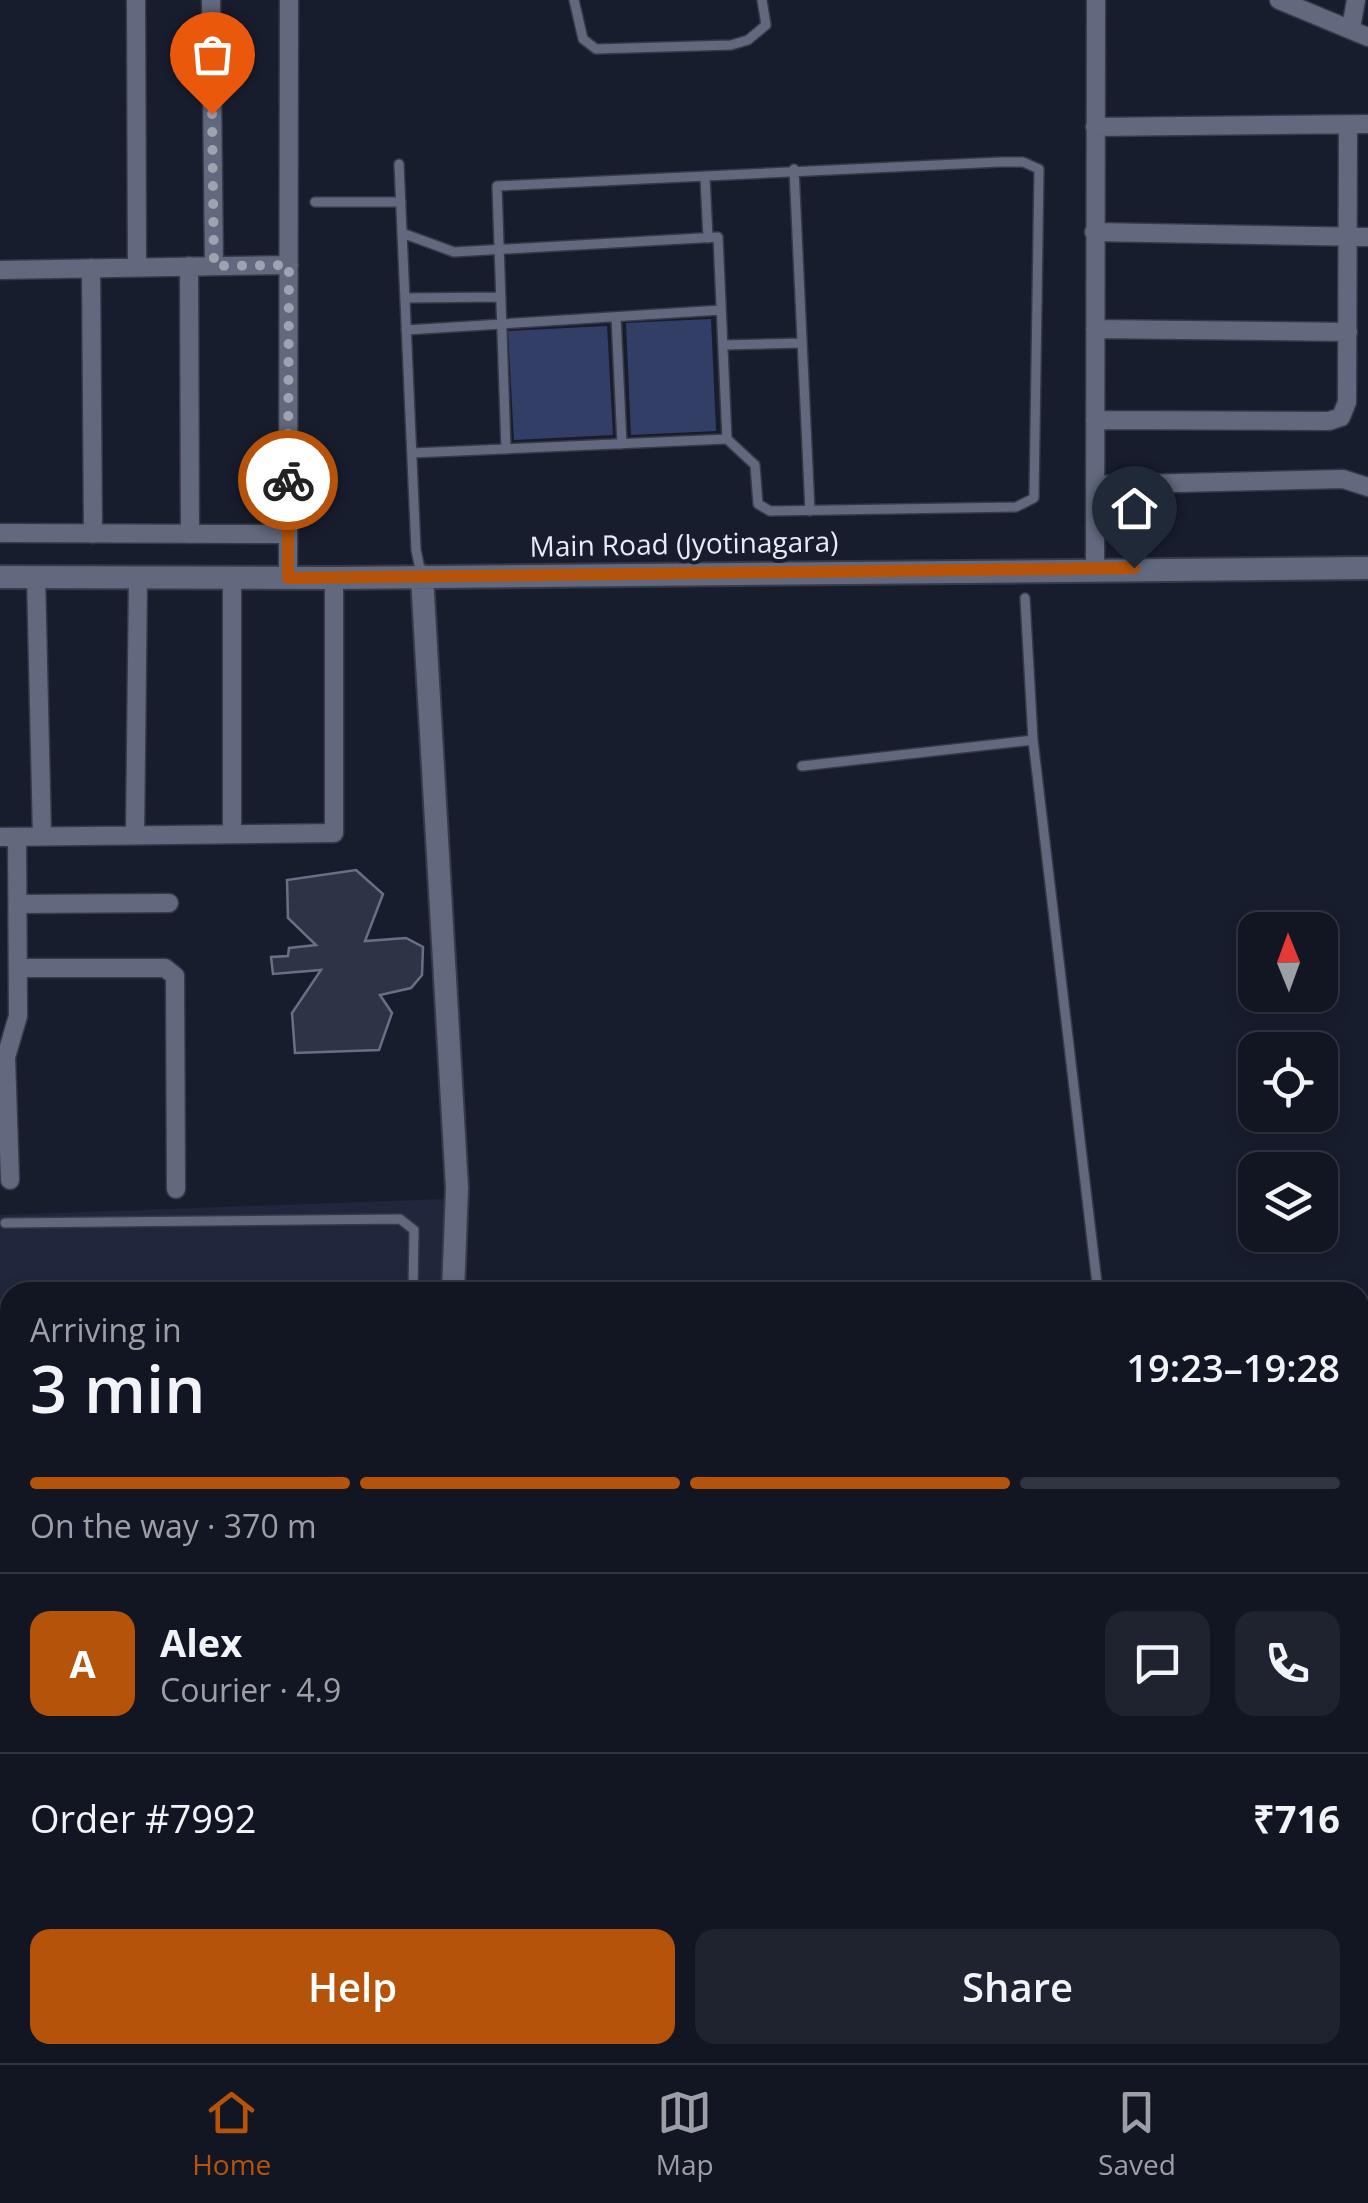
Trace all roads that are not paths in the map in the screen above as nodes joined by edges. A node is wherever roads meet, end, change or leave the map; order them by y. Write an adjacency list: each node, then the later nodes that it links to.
1 (136, 0): 28 (street)
2 (211, 0): 26 (street)
3 (289, 0): 24 (street)
4 (574, 0): 5 (lane)
5 (762, 0)
6 (1096, 0): 12 (street)
7 (1279, 0): 9 (street)
8 (1356, 0): 9 (street)
9 (1360, 33)
10 (1368, 124): 11 (street)
11 (1348, 125): 12 (street); 20 (street)
12 (1094, 127): 18 (street)
13 (400, 164): 17 (lane)
14 (794, 169): 15 (lane); 38 (lane); 47 (lane)
15 (705, 177): 22 (lane); 23 (lane)
16 (315, 202): 17 (lane)
17 (401, 202): 19 (lane)
18 (1094, 232): 20 (street); 35 (street)
19 (402, 234): 23 (lane); 31 (lane)
20 (1348, 237): 21 (street); 37 (street)
21 (1368, 237)
22 (708, 238): 23 (lane); 32 (lane)
23 (500, 251): 30 (lane)
24 (289, 265): 26 (street); 51 (street)
25 (189, 266): 26 (street); 28 (street); 50 (street)
26 (214, 266)
27 (91, 268): 28 (street); 29 (street); 49 (street)
28 (138, 268)
29 (0, 270)
30 (500, 297): 31 (lane); 34 (lane)
31 (405, 298): 36 (lane)
32 (721, 310): 33 (lane); 39 (lane)
33 (616, 316): 34 (lane); 42 (lane)
34 (501, 326): 36 (lane); 43 (lane)
35 (1095, 329): 37 (street); 40 (street)
36 (406, 330): 44 (lane)
37 (1348, 332): 40 (street)
38 (802, 343): 39 (lane); 47 (lane)
39 (723, 345): 41 (lane)
40 (1095, 420): 45 (street)
41 (727, 439): 42 (lane); 47 (lane)
42 (622, 444): 43 (lane)
43 (506, 449): 44 (lane)
44 (412, 453): 57 (lane)
45 (1095, 485): 46 (street); 52 (street)
46 (1368, 487)
47 (810, 510)
48 (0, 534): 49 (street)
49 (93, 534): 50 (street)
50 (190, 534): 51 (street)
51 (288, 534): 59 (street)
52 (1095, 568): 53 (street, Main Road (Jyotinagara)); 57 (street, Main Road (Jyotinagara))
53 (1368, 568)
54 (0, 576): 55 (street, Main Road (Jyotinagara))
55 (36, 576): 58 (street, Main Road (Jyotinagara)); 66 (street)
56 (232, 576): 58 (street, Main Road (Jyotinagara)); 59 (street, Main Road (Jyotinagara)); 64 (street)
57 (422, 576): 60 (street, Main Road (Jyotinagara)); 75 (street)
58 (138, 578): 65 (street)
59 (288, 578): 60 (street, Main Road (Jyotinagara))
60 (334, 578): 64 (street)
61 (1025, 598): 62 (lane)
62 (1033, 740): 63 (lane); 76 (lane)
63 (802, 766)
64 (232, 834): 65 (street)
65 (135, 835): 66 (street)
66 (42, 836): 67 (street)
67 (8, 837): 69 (street)
68 (169, 902): 69 (street)
69 (18, 904): 70 (street)
70 (18, 968): 71 (street); 72 (street)
71 (10, 1180)
72 (176, 1189)
73 (5, 1223): 74 (lane)
74 (413, 1282)
75 (454, 1282)
76 (1097, 1282)
77 (0, 2036): 78 (street)
78 (0, 2052)

